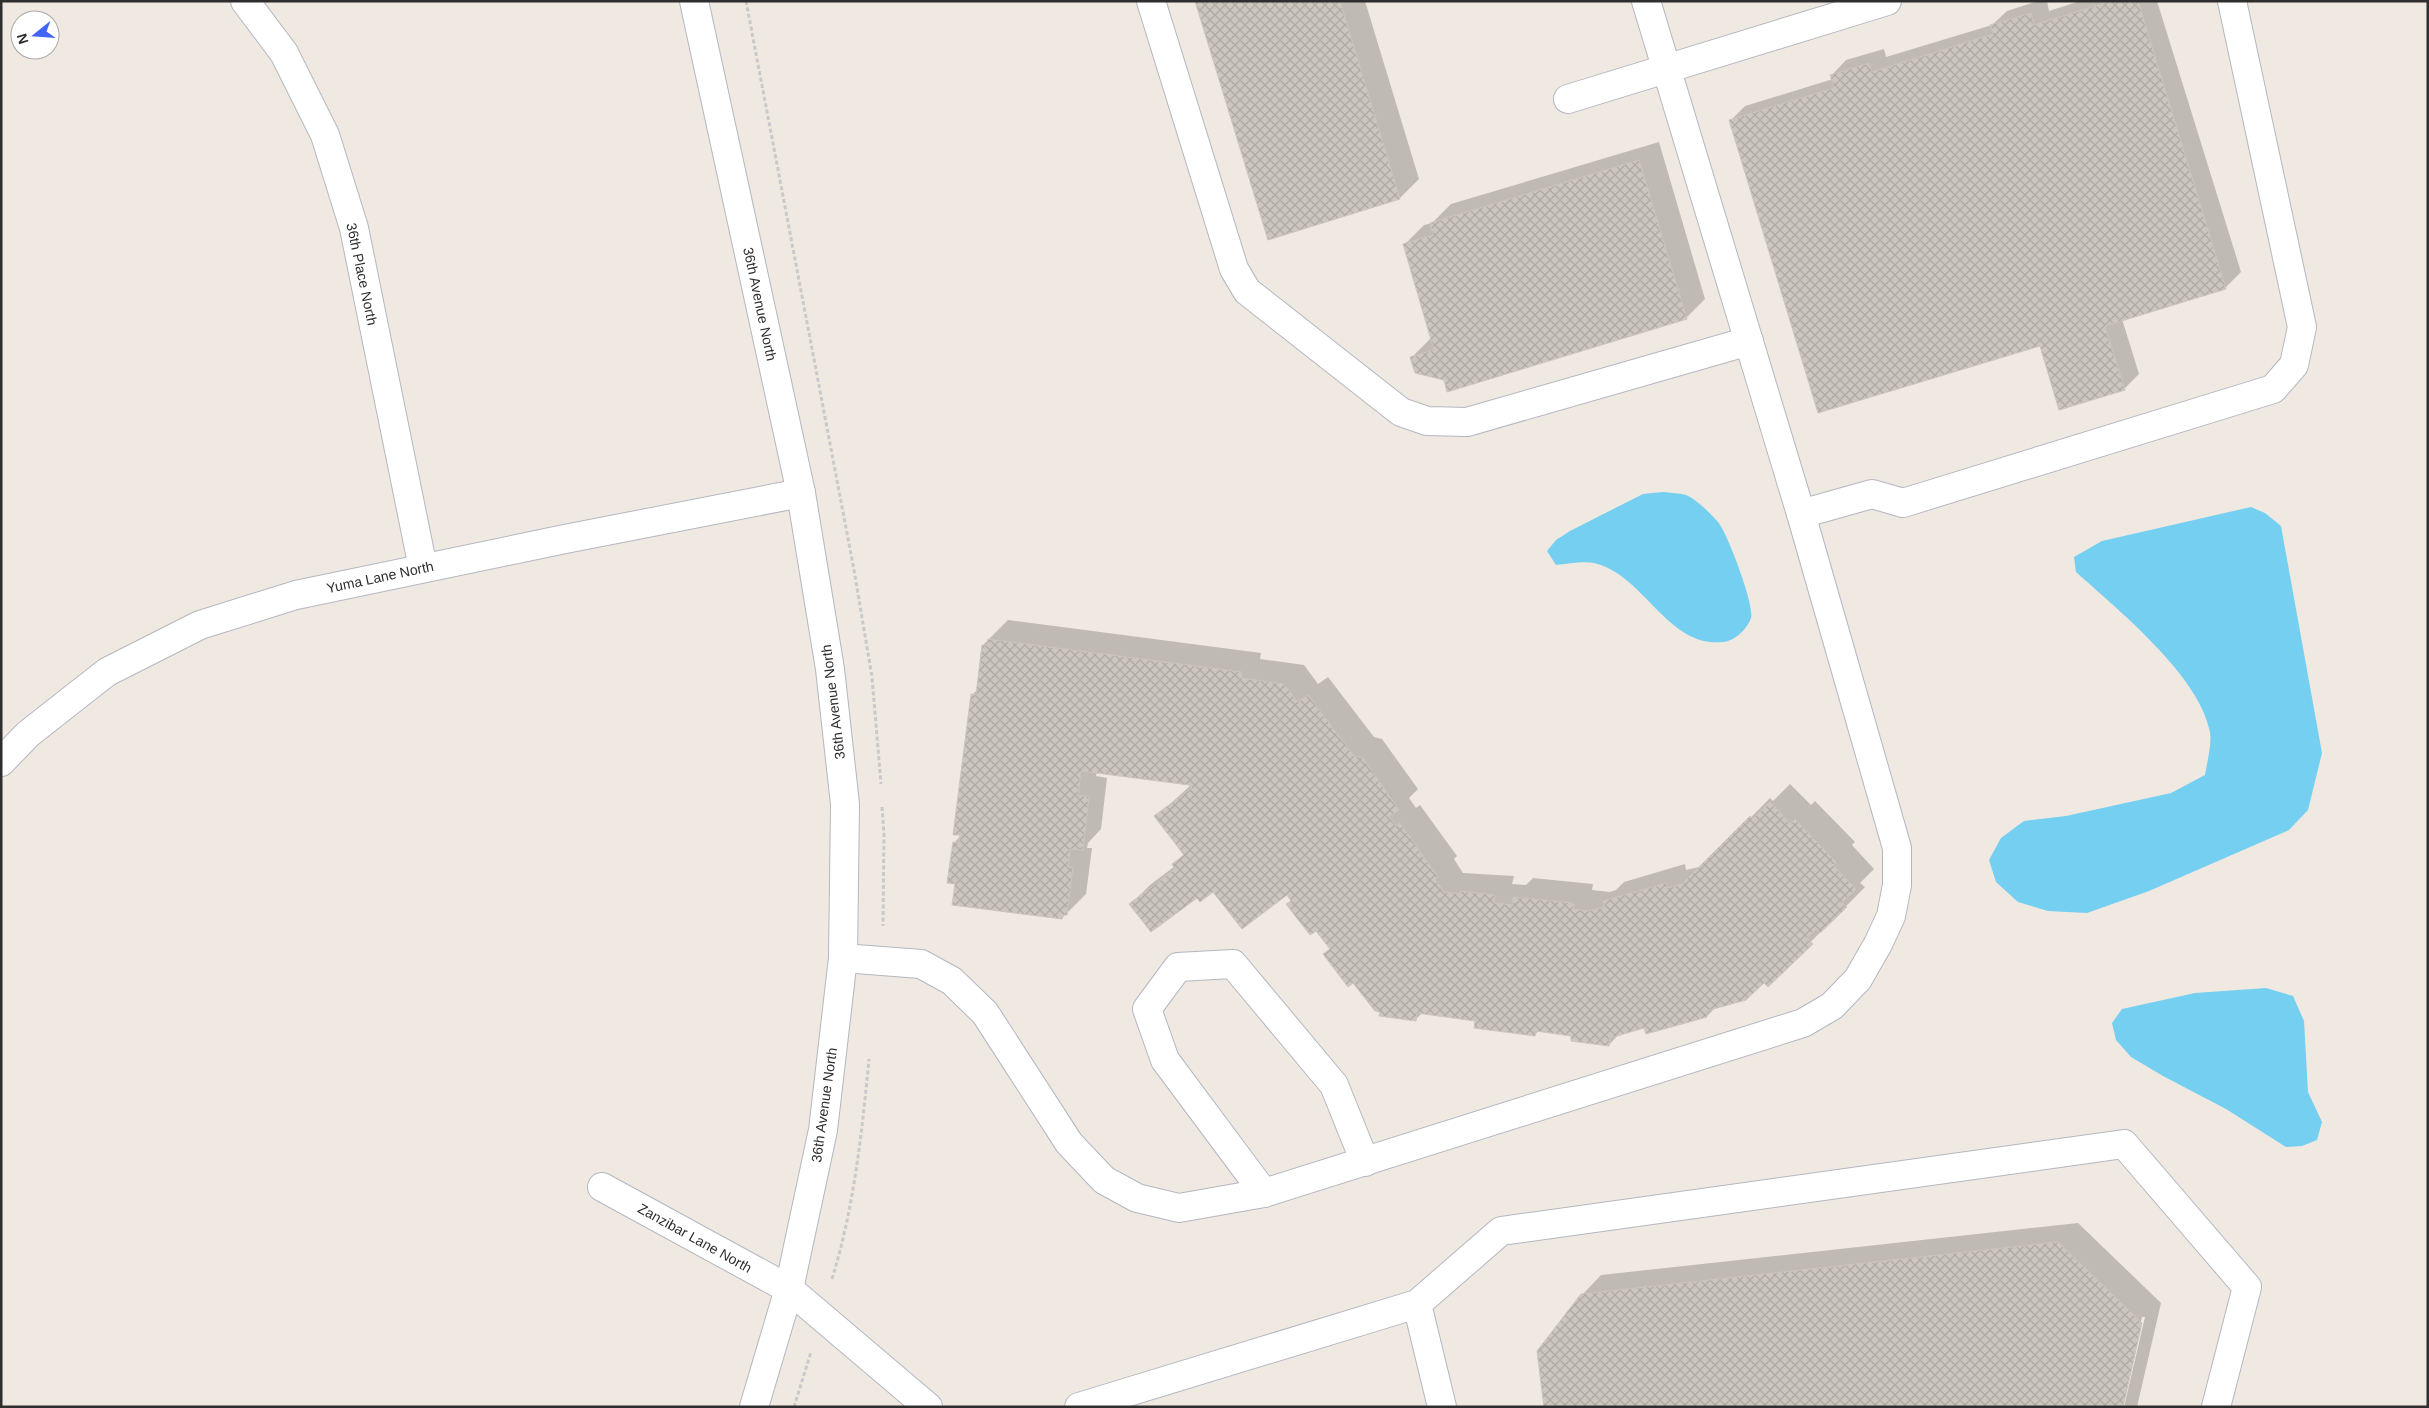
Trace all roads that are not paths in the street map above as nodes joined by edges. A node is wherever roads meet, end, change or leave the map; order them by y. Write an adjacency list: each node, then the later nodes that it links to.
1 (245, 1): 12 (street, 36th Place North)
2 (694, 1): 10 (street, 36th Avenue North)
3 (1151, 1): 9 (street)
4 (1646, 1): 7 (street)
5 (1887, 1): 7 (street)
6 (2232, 1): 11 (street)
7 (1666, 69): 8 (street); 9 (street)
8 (1568, 99)
9 (1749, 341): 11 (street)
10 (801, 494): 12 (street, Yuma Lane North); 14 (street, 36th Avenue North)
11 (1801, 514): 15 (street)
12 (423, 568): 13 (street, Yuma Lane North)
13 (1, 762)
14 (843, 958): 17 (street); 18 (street, 36th Avenue North)
15 (1365, 1162): 17 (street); 17 (street)
16 (602, 1186): 18 (street, Zanzibar Lane North)
17 (1264, 1193)
18 (789, 1289): 20 (street, 36th Avenue North); 21 (street, Zanzibar Lane North)
19 (1417, 1304): 22 (street); 23 (street); 24 (street)
20 (754, 1407)
21 (928, 1407)
22 (1079, 1407)
23 (1442, 1407)
24 (2216, 1407)

